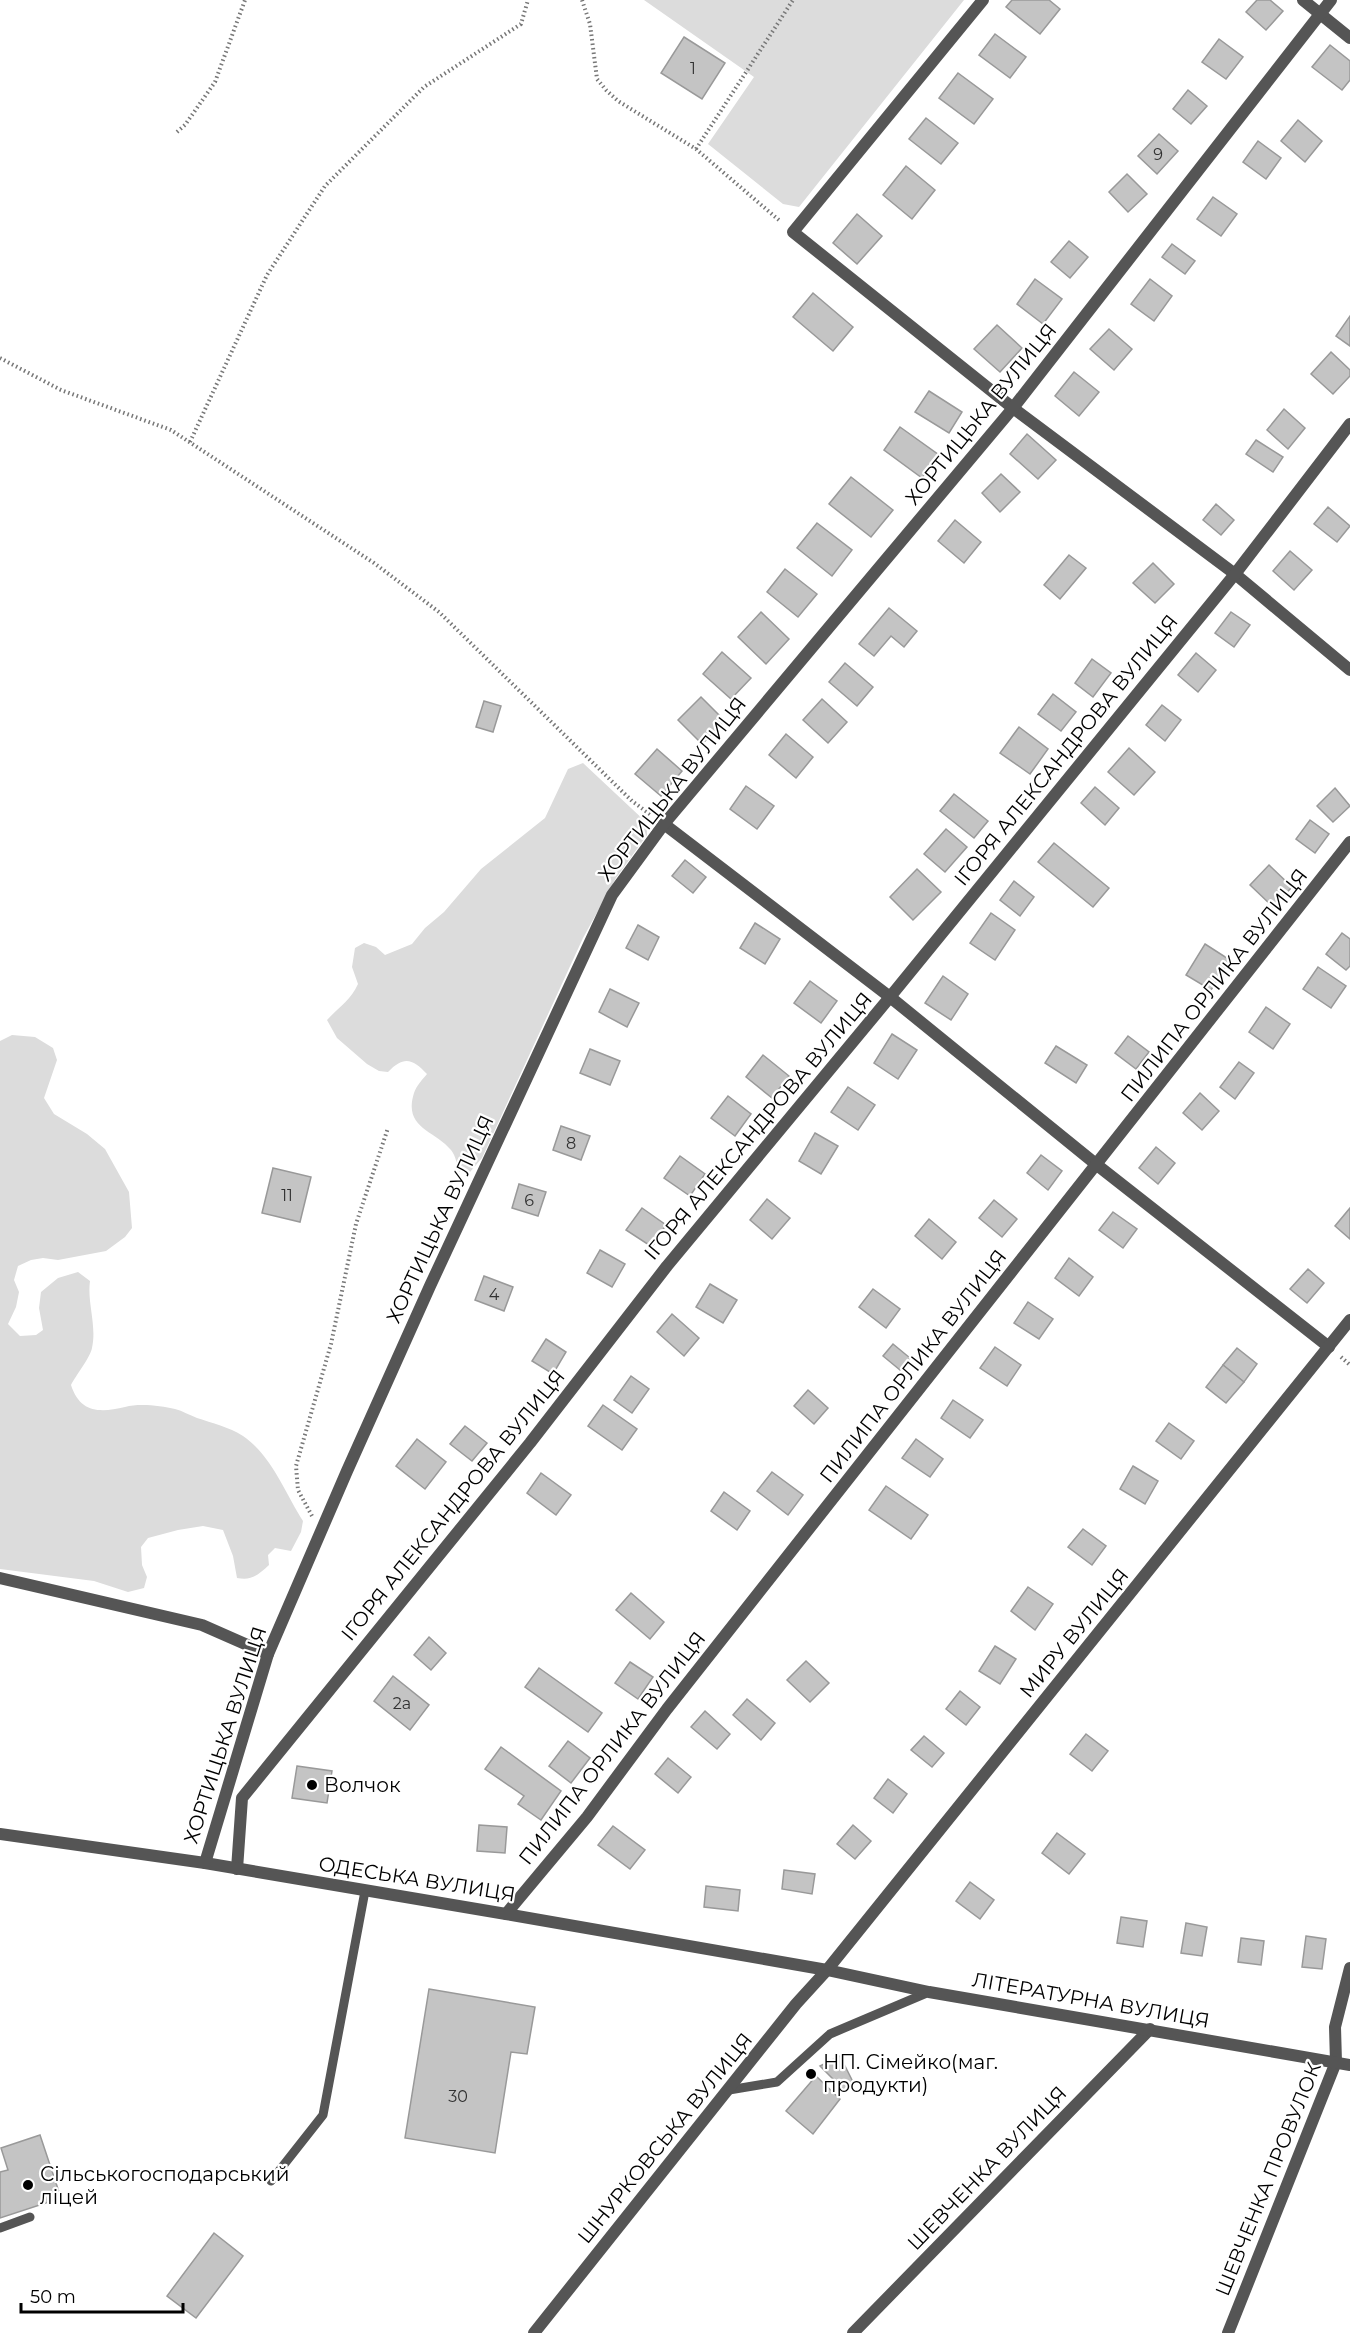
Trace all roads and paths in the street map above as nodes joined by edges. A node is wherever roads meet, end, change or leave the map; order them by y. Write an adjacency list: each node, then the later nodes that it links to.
1 (245, 0): 10 (path)
2 (528, 0): 16 (path)
3 (582, 0): 11 (path)
4 (793, 0): 11 (path)
5 (982, 0): 12 (street)
6 (1303, 0): 8 (street)
7 (1331, 0): 8 (street, ХОРТИЦЬКА ВУЛИЦЯ)
8 (1320, 14): 9 (street); 14 (street, ХОРТИЦЬКА ВУЛИЦЯ)
9 (1350, 38)
10 (177, 132)
11 (696, 148): 12 (path)
12 (793, 232): 14 (street)
13 (0, 358): 16 (path)
14 (1013, 408): 17 (street); 19 (street, ХОРТИЦЬКА ВУЛИЦЯ)
15 (1350, 424): 17 (street, ІГОРЯ АЛЕКСАНДРОВА ВУЛИЦЯ)
16 (190, 442): 19 (path)
17 (1235, 574): 18 (street); 21 (street, ІГОРЯ АЛЕКСАНДРОВА ВУЛИЦЯ)
18 (1350, 670)
19 (664, 824): 21 (street); 26 (street, ХОРТИЦЬКА ВУЛИЦЯ)
20 (1350, 842): 23 (street, ПИЛИПА ОРЛИКА ВУЛИЦЯ)
21 (890, 997): 23 (street); 31 (street, ІГОРЯ АЛЕКСАНДРОВА ВУЛИЦЯ)
22 (388, 1128): 26 (path)
23 (1097, 1165): 25 (street); 33 (street, ПИЛИПА ОРЛИКА ВУЛИЦЯ)
24 (1350, 1320): 25 (street, МИРУ ВУЛИЦЯ)
25 (1329, 1347): 35 (street, МИРУ ВУЛИЦЯ)
26 (323, 1527): 28 (street, ХОРТИЦЬКА ВУЛИЦЯ)
27 (0, 1578): 28 (street)
28 (268, 1654): 30 (street, ХОРТИЦЬКА ВУЛИЦЯ)
29 (0, 1834): 30 (street, ОДЕСЬКА ВУЛИЦЯ)
30 (205, 1863): 31 (street, ОДЕСЬКА ВУЛИЦЯ)
31 (237, 1869): 32 (street, ОДЕСЬКА ВУЛИЦЯ)
32 (365, 1891): 33 (street, ОДЕСЬКА ВУЛИЦЯ); 41 (lane)
33 (506, 1914): 35 (street, ОДЕСЬКА ВУЛИЦЯ)
34 (1350, 1968): 38 (street, ШЕВЧЕНКА ПРОВУЛОК)
35 (827, 1970): 36 (street, ЛІТЕРАТУРНА ВУЛИЦЯ); 40 (street, ШНУРКОВСЬКА ВУЛИЦЯ)
36 (929, 1992): 37 (street, ЛІТЕРАТУРНА ВУЛИЦЯ); 40 (lane)
37 (1150, 2029): 38 (street, ЛІТЕРАТУРНА ВУЛИЦЯ); 45 (street, ШЕВЧЕНКА ВУЛИЦЯ)
38 (1336, 2062): 39 (street, ЛІТЕРАТУРНА ВУЛИЦЯ); 46 (street, ШЕВЧЕНКА ПРОВУЛОК)
39 (1350, 2065)
40 (729, 2090): 44 (street, ШНУРКОВСЬКА ВУЛИЦЯ)
41 (271, 2181)
42 (30, 2217): 43 (lane)
43 (0, 2228)
44 (534, 2333)
45 (853, 2333)
46 (1228, 2333)

